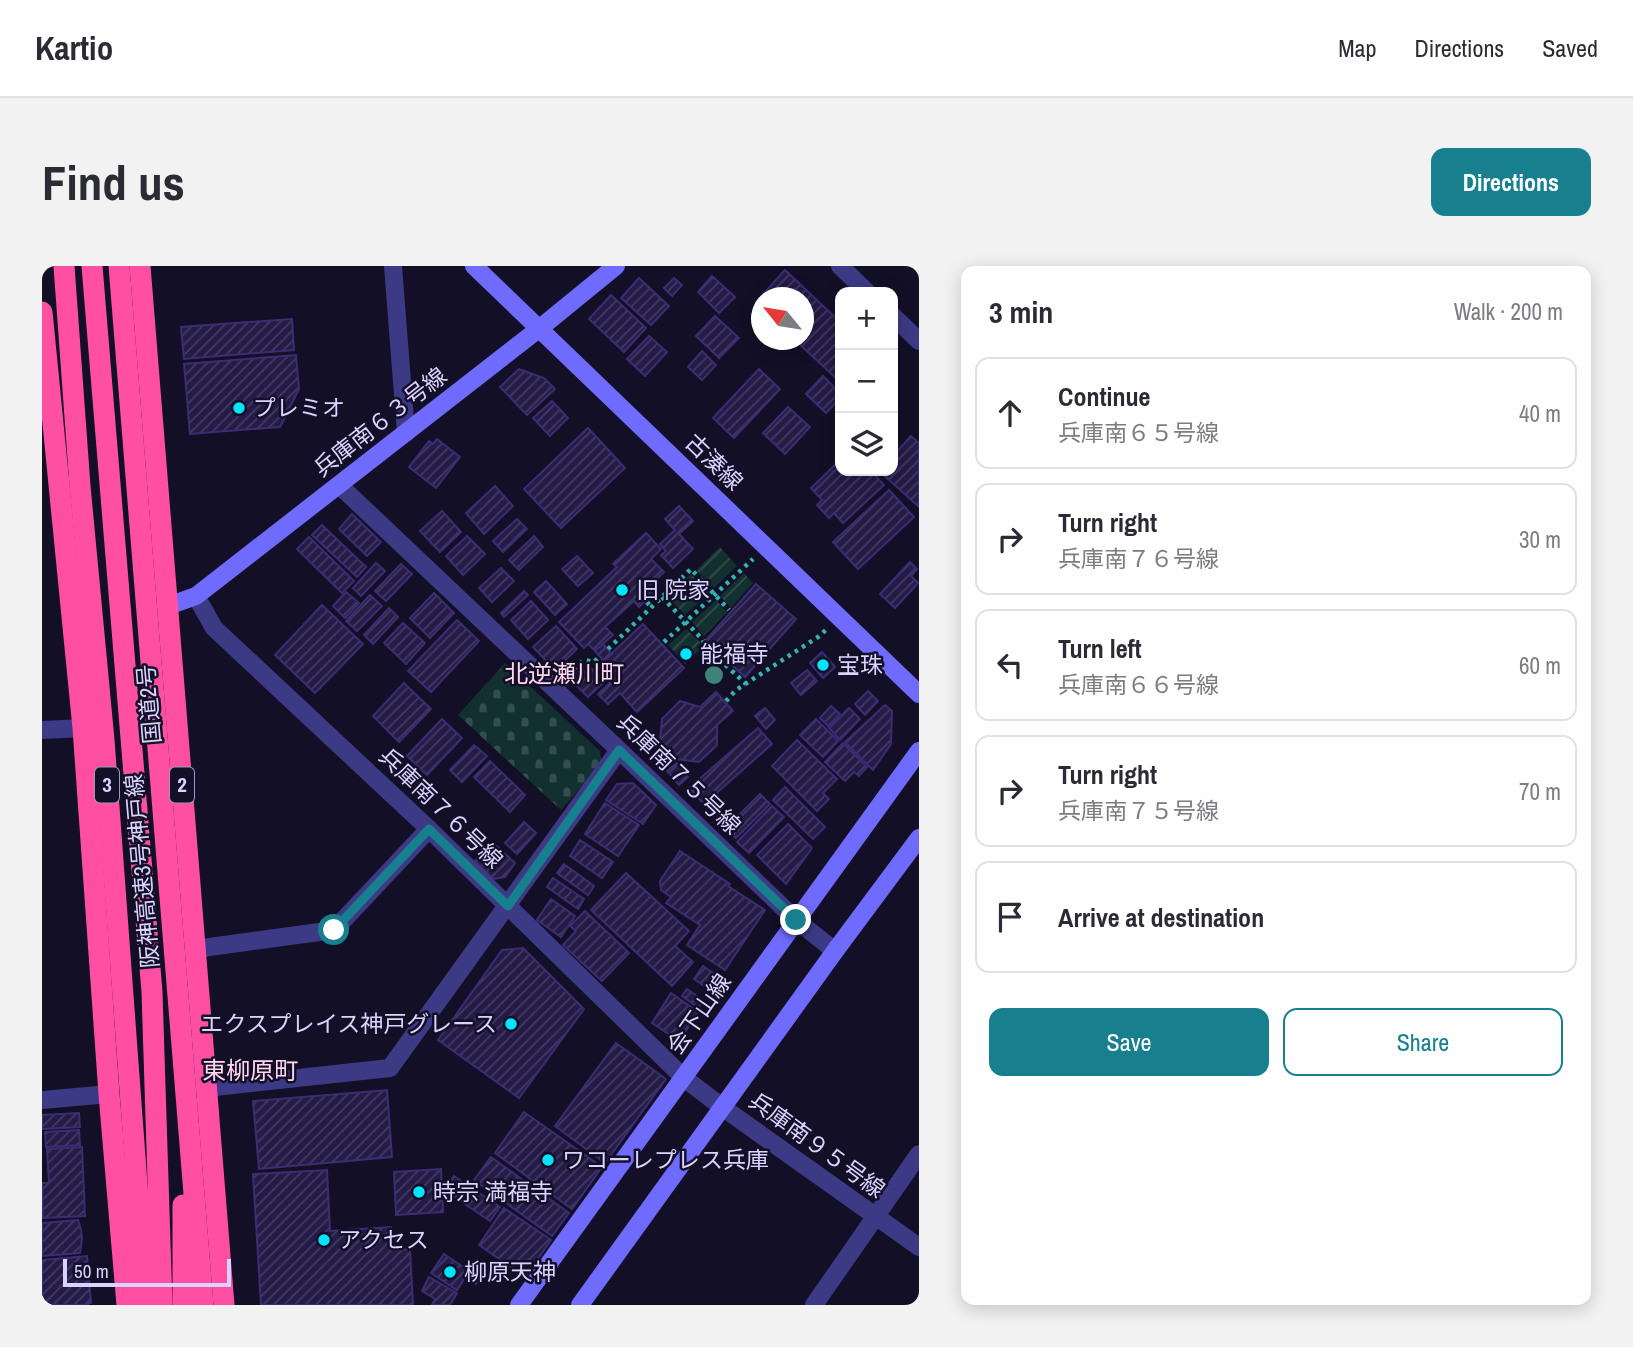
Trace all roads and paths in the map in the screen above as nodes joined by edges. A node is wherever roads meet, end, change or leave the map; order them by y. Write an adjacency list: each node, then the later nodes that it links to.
1 (64, 266): 53 (highway, 阪神高速3号神戸線 / 3)
2 (92, 266): 54 (highway, 3)
3 (119, 266): 43 (highway, 阪神高速3号神戸線)
4 (139, 266): 21 (highway, 国道2号 / 2)
5 (393, 266): 14 (street)
6 (474, 266): 12 (street, 古湊線)
7 (616, 266): 12 (street, 兵庫南６３号線)
8 (840, 266): 9 (street)
9 (862, 287)
10 (42, 312): 33 (highway)
11 (898, 321): 13 (street)
12 (540, 328): 14 (street, 兵庫南６３号線); 16 (street, 古湊線)
13 (919, 341)
14 (406, 433): 15 (street, 兵庫南６３号線)
15 (339, 485): 18 (street, 兵庫南６３号線); 30 (street, 兵庫南７５号線)
16 (766, 547): 17 (path); 24 (street, 古湊線)
17 (715, 595): 19 (path); 23 (path); 25 (path)
18 (196, 596): 21 (street, 兵庫南６３号線); 37 (street, 兵庫南７６号線)
19 (662, 597): 22 (path); 25 (path)
20 (646, 602): 22 (path)
21 (167, 606): 41 (highway, 国道2号 / 2)
22 (651, 607): 27 (path)
23 (729, 610)
24 (839, 617): 29 (path); 31 (street, 古湊線)
25 (685, 622): 26 (path); 29 (path)
26 (664, 642)
27 (608, 649)
28 (600, 656): 30 (path)
29 (747, 684): 32 (path)
30 (553, 687): 35 (street, 兵庫南７５号線)
31 (919, 694)
32 (726, 701)
33 (83, 728): 34 (street); 46 (highway)
34 (42, 729)
35 (619, 750): 39 (street); 40 (street, 兵庫南７５号線)
36 (919, 751): 40 (street, 会下山線)
37 (429, 829): 39 (street, 兵庫南７６号線); 41 (street)
38 (919, 838): 42 (street)
39 (508, 906): 44 (street, 兵庫南７６号線); 45 (street)
40 (796, 920): 42 (street, 兵庫南７５号線); 44 (street, 会下山線)
41 (195, 949): 45 (highway, 国道2号 / 2)
42 (835, 951): 48 (street)
43 (184, 1066): 55 (highway); 56 (highway, 阪神高速3号神戸線)
44 (684, 1078): 48 (street, 兵庫南７６号線); 58 (street, 会下山線)
45 (206, 1088): 57 (highway, 国道2号 / 2)
46 (108, 1094): 47 (street); 52 (highway)
47 (42, 1100)
48 (722, 1107): 50 (street, 兵庫南９５号線); 59 (street)
49 (919, 1154): 50 (street)
50 (874, 1216): 51 (street, 兵庫南９５号線); 60 (street)
51 (919, 1247)
52 (127, 1305)
53 (146, 1305)
54 (162, 1305)
55 (183, 1305)
56 (203, 1305)
57 (224, 1305)
58 (519, 1305)
59 (580, 1305)
60 (814, 1305)

